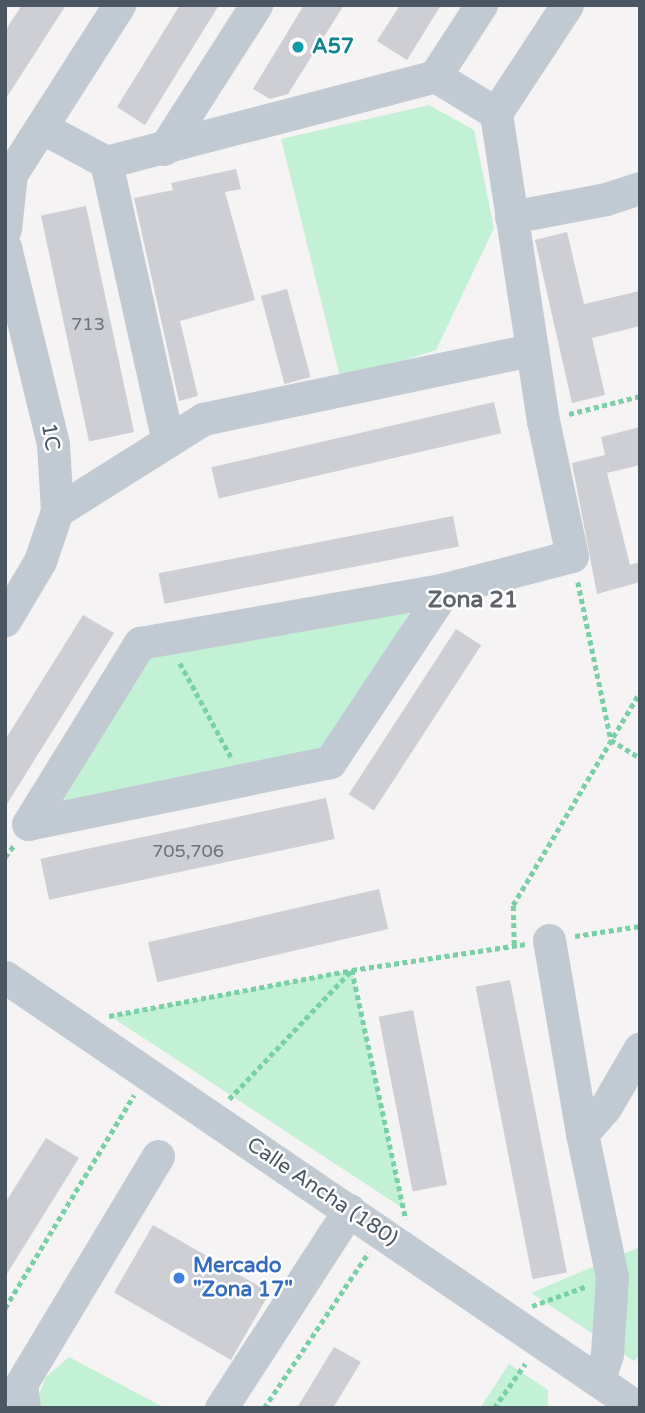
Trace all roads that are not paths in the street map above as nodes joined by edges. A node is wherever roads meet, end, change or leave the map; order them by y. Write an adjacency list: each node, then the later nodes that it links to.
1 (119, 5): 7 (street)
2 (256, 5): 8 (street)
3 (481, 5): 5 (street)
4 (567, 5): 6 (street)
5 (436, 76): 6 (street); 8 (street)
6 (496, 113): 11 (street)
7 (41, 127): 9 (street); 12 (street)
8 (164, 149): 9 (street)
9 (106, 162): 15 (street)
10 (640, 188): 11 (street)
11 (511, 217): 14 (street)
12 (5, 229)
13 (5, 247): 16 (street, 1C)
14 (531, 350): 15 (street); 17 (street)
15 (168, 441): 16 (street)
16 (57, 511): 18 (street, 1C)
17 (445, 589): 17 (street)
18 (5, 620)
19 (549, 940): 22 (street)
20 (5, 978): 24 (street, Calle Ancha (180))
21 (640, 1048): 22 (street)
22 (582, 1134): 25 (street)
23 (158, 1156): 27 (street)
24 (349, 1210): 25 (street, Calle Ancha (180)); 28 (street)
25 (598, 1379): 26 (street, Calle Ancha (180))
26 (635, 1403)
27 (24, 1408)
28 (221, 1408)

